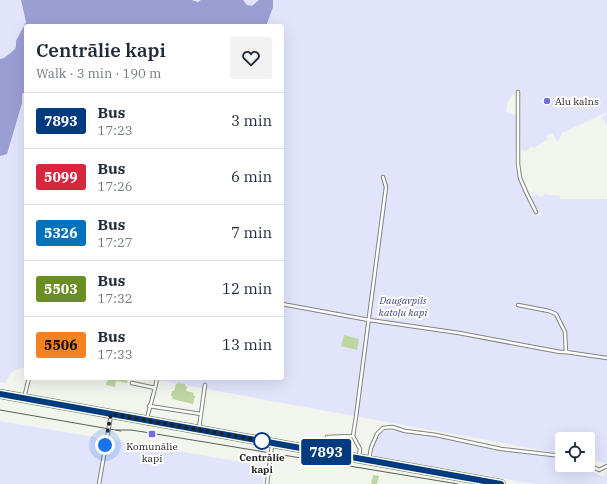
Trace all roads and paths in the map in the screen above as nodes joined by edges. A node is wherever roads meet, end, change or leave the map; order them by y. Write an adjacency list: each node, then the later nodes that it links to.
1 (518, 92): 3 (lane)
2 (383, 177): 6 (lane)
3 (536, 212)
4 (284, 304): 6 (lane)
5 (518, 305): 7 (lane)
6 (369, 320): 7 (lane); 21 (lane)
7 (566, 352): 8 (lane)
8 (607, 358)
9 (28, 380): 15 (lane)
10 (157, 380): 13 (lane)
11 (132, 383): 13 (lane)
12 (205, 385): 18 (lane)
13 (155, 388): 16 (lane)
14 (0, 394): 15 (main road)
15 (24, 398): 17 (main road)
16 (150, 406): 18 (lane); 19 (lane)
17 (111, 414): 19 (main road); 29 (lane)
18 (201, 414): 20 (lane)
19 (146, 420): 20 (main road)
20 (198, 430): 22 (main road)
21 (353, 436): 23 (lane); 25 (lane)
22 (273, 443): 23 (main road); 30 (lane)
23 (319, 451): 25 (main road)
24 (555, 455): 26 (lane)
25 (359, 459): 26 (main road)
26 (369, 460): 31 (main road)
27 (607, 466): 28 (lane)
28 (595, 468)
29 (99, 484)
30 (267, 484)
31 (501, 484)

